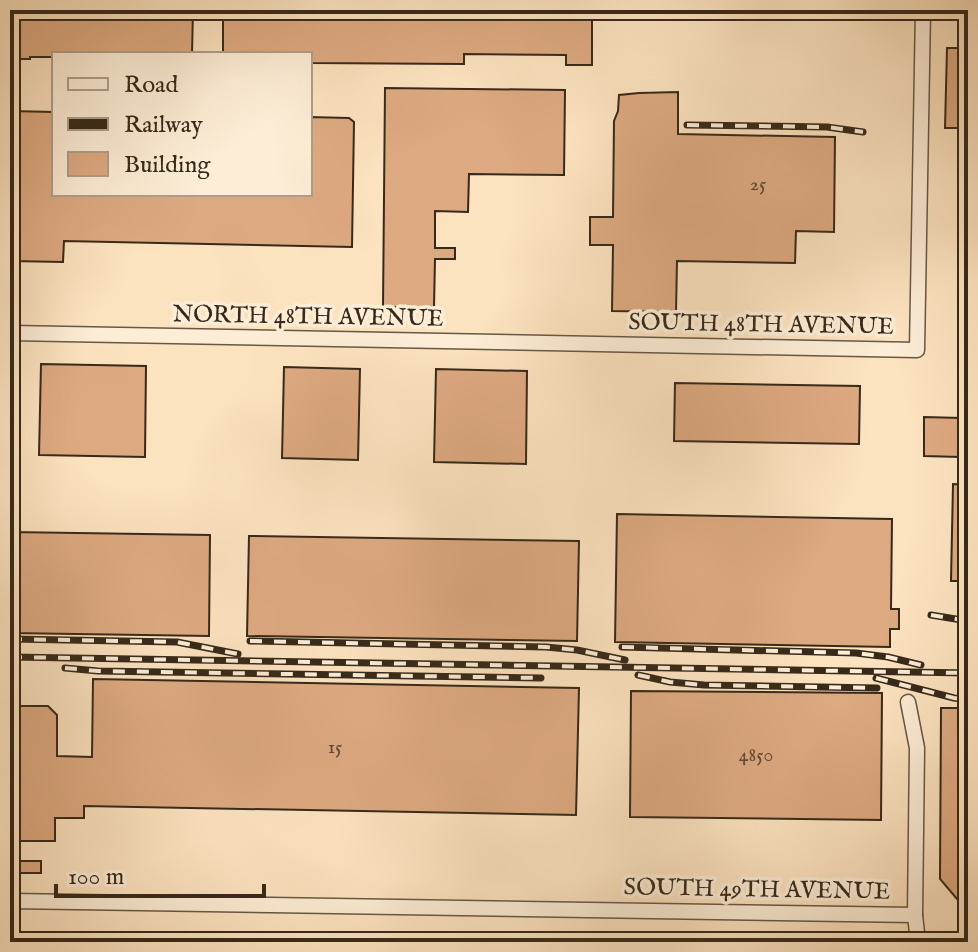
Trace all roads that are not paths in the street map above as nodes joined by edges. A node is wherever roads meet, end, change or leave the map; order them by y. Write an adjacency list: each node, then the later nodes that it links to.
1 (923, 10): 3 (street, SOUTH 48TH AVENUE)
2 (10, 333): 3 (street, NORTH 48TH AVENUE)
3 (604, 345)
4 (908, 702): 6 (street)
5 (10, 901): 6 (street, SOUTH 49TH AVENUE)
6 (915, 915): 7 (street)
7 (918, 942)

